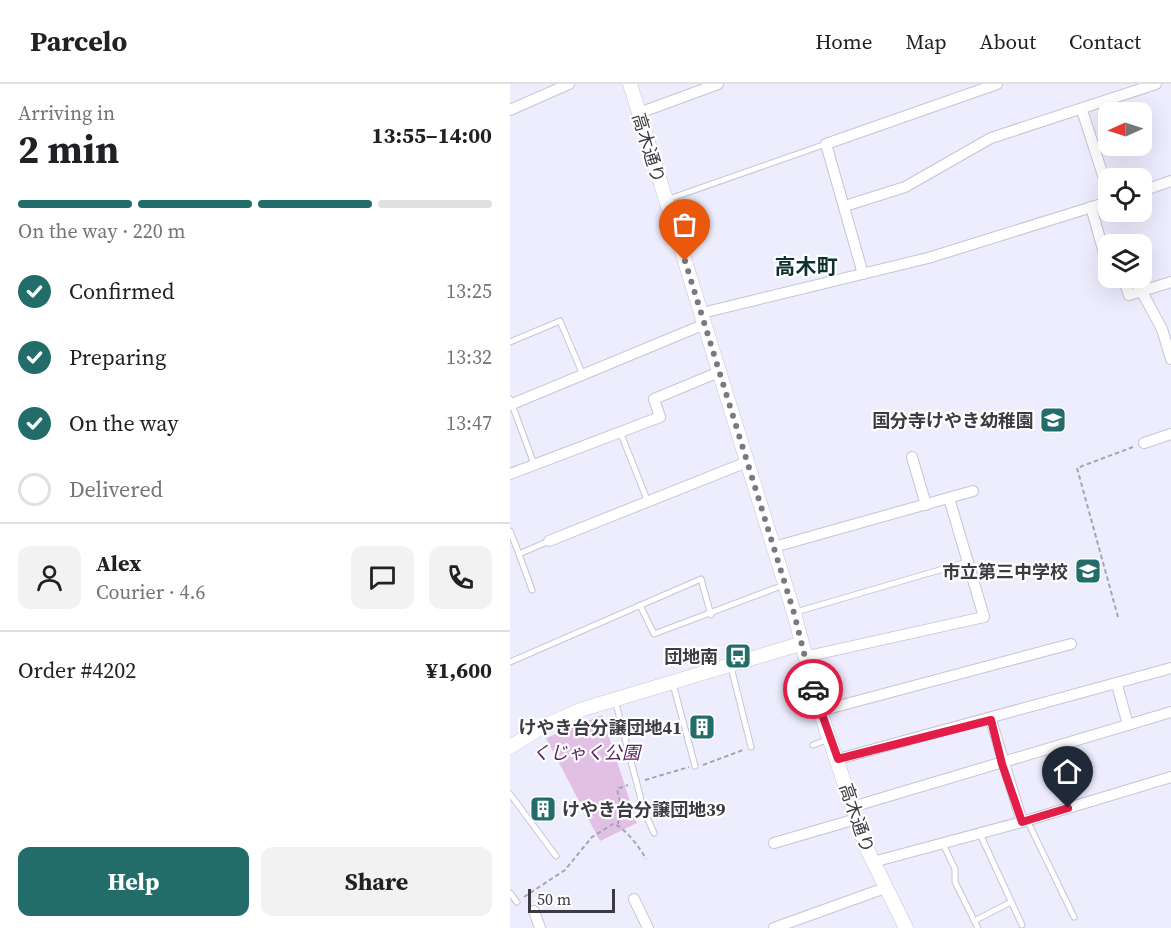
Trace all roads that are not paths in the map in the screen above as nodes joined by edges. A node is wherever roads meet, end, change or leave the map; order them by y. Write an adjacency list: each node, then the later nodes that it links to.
1 (569, 84): 6 (street)
2 (630, 84): 8 (street, 高木通り)
3 (717, 84): 8 (street)
4 (997, 84): 9 (street)
5 (1156, 84): 7 (street)
6 (510, 110)
7 (1082, 110): 10 (street); 15 (street)
8 (639, 113): 13 (street, 高木通り)
9 (826, 144): 13 (lane); 15 (street)
10 (1101, 168)
11 (1171, 181): 12 (street)
12 (1152, 188)
13 (666, 200): 22 (street, 高木通り)
14 (1098, 205): 16 (street)
15 (845, 207): 18 (street)
16 (1091, 207): 17 (street); 18 (street)
17 (1099, 234)
18 (863, 274): 22 (street)
19 (1171, 282): 21 (street)
20 (1127, 288): 21 (street)
21 (1142, 292): 24 (street)
22 (703, 319): 25 (street, 高木通り); 26 (street)
23 (510, 342): 26 (lane)
24 (1171, 359)
25 (719, 372): 28 (street); 32 (street, 高木通り)
26 (584, 376): 27 (street)
27 (511, 403): 33 (lane)
28 (621, 434): 33 (street); 37 (lane)
29 (1171, 434): 30 (street)
30 (1144, 443)
31 (912, 457): 38 (street)
32 (747, 462): 37 (street); 41 (street, 高木通り)
33 (534, 464): 34 (street)
34 (510, 474)
35 (973, 491): 36 (street)
36 (949, 498): 38 (street); 43 (street)
37 (648, 502): 40 (street)
38 (926, 505): 41 (street)
39 (510, 531): 42 (lane)
40 (549, 541): 42 (lane)
41 (774, 548): 44 (street, 高木通り)
42 (519, 554): 45 (lane)
43 (967, 562): 47 (lane); 50 (street)
44 (785, 585): 47 (street, 高木通り); 48 (lane)
45 (532, 590)
46 (640, 605): 48 (lane); 48 (lane); 51 (lane)
47 (794, 613): 50 (street, 高木通り)
48 (711, 615)
49 (1071, 644): 57 (street)
50 (802, 651): 52 (street); 57 (street, 高木通り)
51 (510, 662)
52 (730, 665): 54 (street); 64 (lane)
53 (1171, 668): 55 (street)
54 (672, 682): 56 (street); 67 (lane)
55 (1117, 685): 59 (street); 60 (street)
56 (614, 699): 63 (street); 72 (lane)
57 (820, 711): 61 (street, 高木通り)
58 (1171, 712): 60 (street)
59 (991, 720): 65 (street); 66 (street)
60 (1128, 725): 66 (street)
61 (831, 739): 62 (lane); 65 (street, 高木通り)
62 (813, 745)
63 (510, 747)
64 (751, 747)
65 (838, 759): 70 (street, 高木通り)
66 (1002, 764): 70 (street); 71 (street)
67 (695, 766)
68 (1171, 777): 71 (street)
69 (510, 794): 76 (lane)
70 (854, 813): 74 (street); 77 (street, 高木通り)
71 (1024, 821): 73 (street); 84 (lane)
72 (654, 833)
73 (980, 834): 75 (street); 82 (lane)
74 (774, 843)
75 (943, 844): 77 (street); 85 (lane)
76 (556, 856)
77 (873, 862): 78 (street, 高木通り)
78 (885, 888): 89 (street); 90 (street, 高木通り)
79 (510, 893): 81 (lane)
80 (634, 899): 88 (street)
81 (517, 902)
82 (1011, 902): 85 (lane); 86 (lane)
83 (534, 910): 87 (street)
84 (1074, 917)
85 (974, 921): 91 (lane)
86 (1022, 925)
87 (540, 928)
88 (648, 928)
89 (774, 928)
90 (906, 928)
91 (978, 928)

